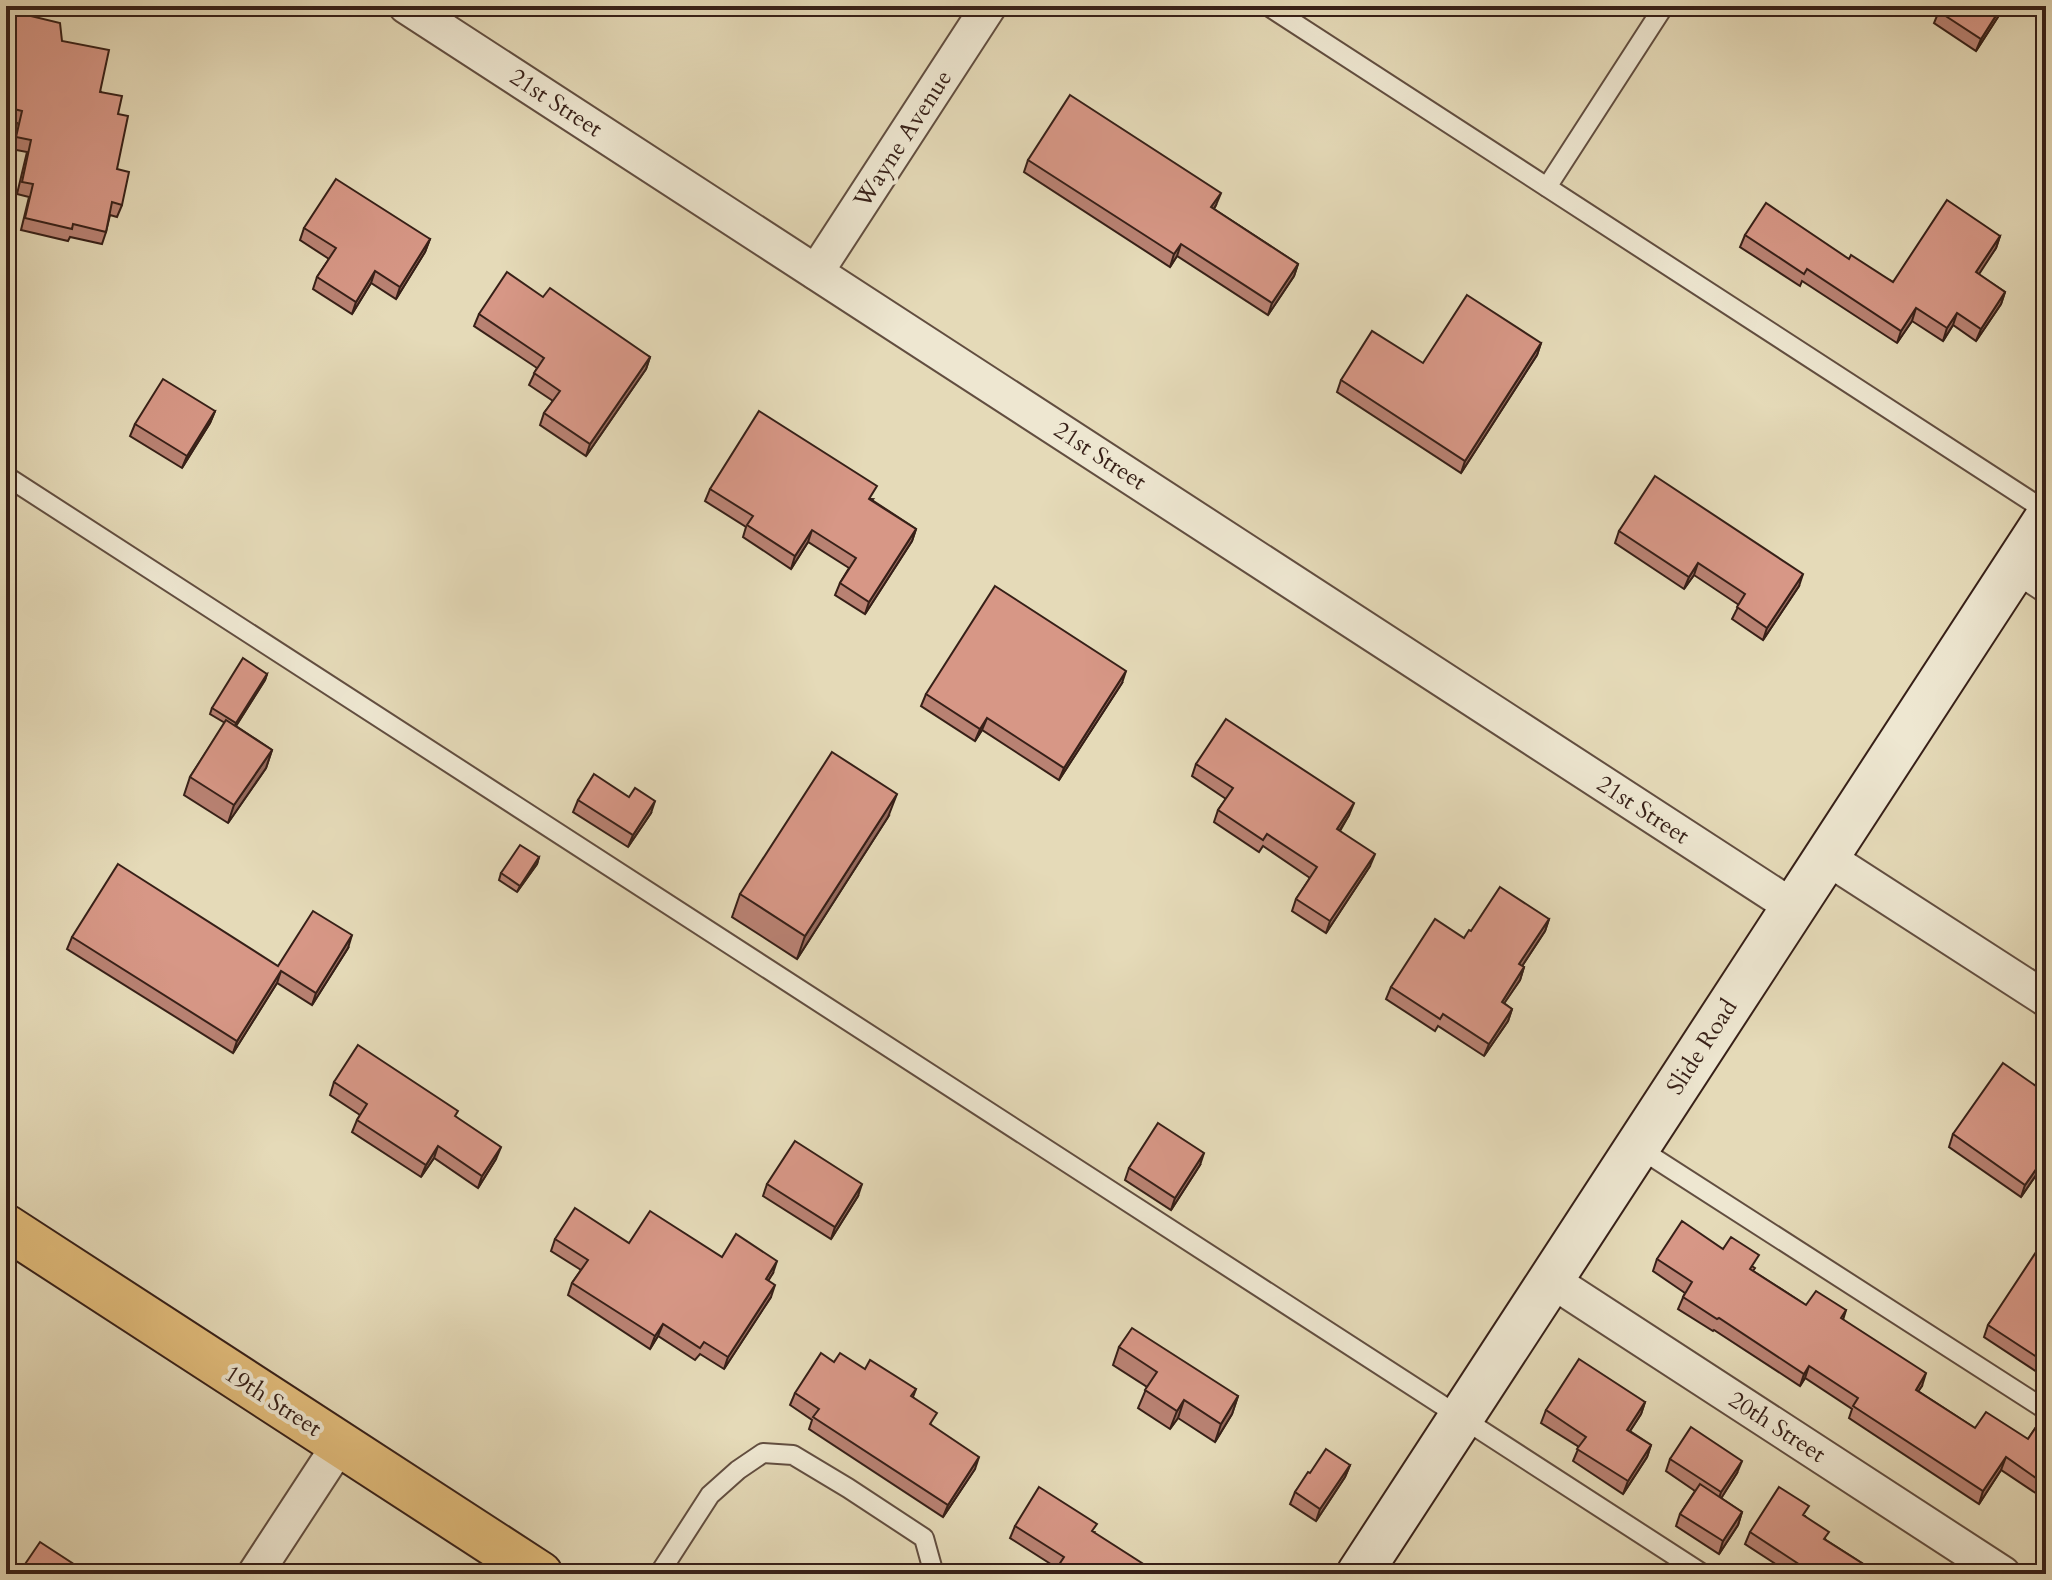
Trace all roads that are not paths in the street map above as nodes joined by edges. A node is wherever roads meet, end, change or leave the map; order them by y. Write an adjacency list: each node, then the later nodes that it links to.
1 (406, 6): 6 (street, 21st Street)
2 (989, 6): 6 (street, Wayne Avenue)
3 (1268, 6): 5 (lane)
4 (1664, 6): 5 (lane)
5 (1547, 187): 8 (lane)
6 (816, 272): 12 (street, 21st Street)
7 (6, 476): 18 (lane)
8 (2046, 511)
9 (2046, 520): 10 (main road, Slide Road)
10 (2029, 583): 11 (main road, Slide Road)
11 (1826, 857): 12 (main road, Slide Road); 13 (street)
12 (1793, 907): 14 (main road, Slide Road)
13 (2046, 999)
14 (1637, 1147): 16 (main road, Slide Road); 17 (lane)
15 (6, 1227): 19 (main road, 19th Street)
16 (1551, 1280): 18 (main road, Slide Road); 26 (street, 20th Street)
17 (2046, 1410)
18 (1460, 1418): 24 (main road, Slide Road); 25 (lane)
19 (340, 1444): 20 (street); 21 (main road, 19th Street)
20 (255, 1574)
21 (540, 1574)
22 (659, 1574): 23 (lane)
23 (934, 1574)
24 (1359, 1574)
25 (1703, 1574)
26 (2003, 1574)

